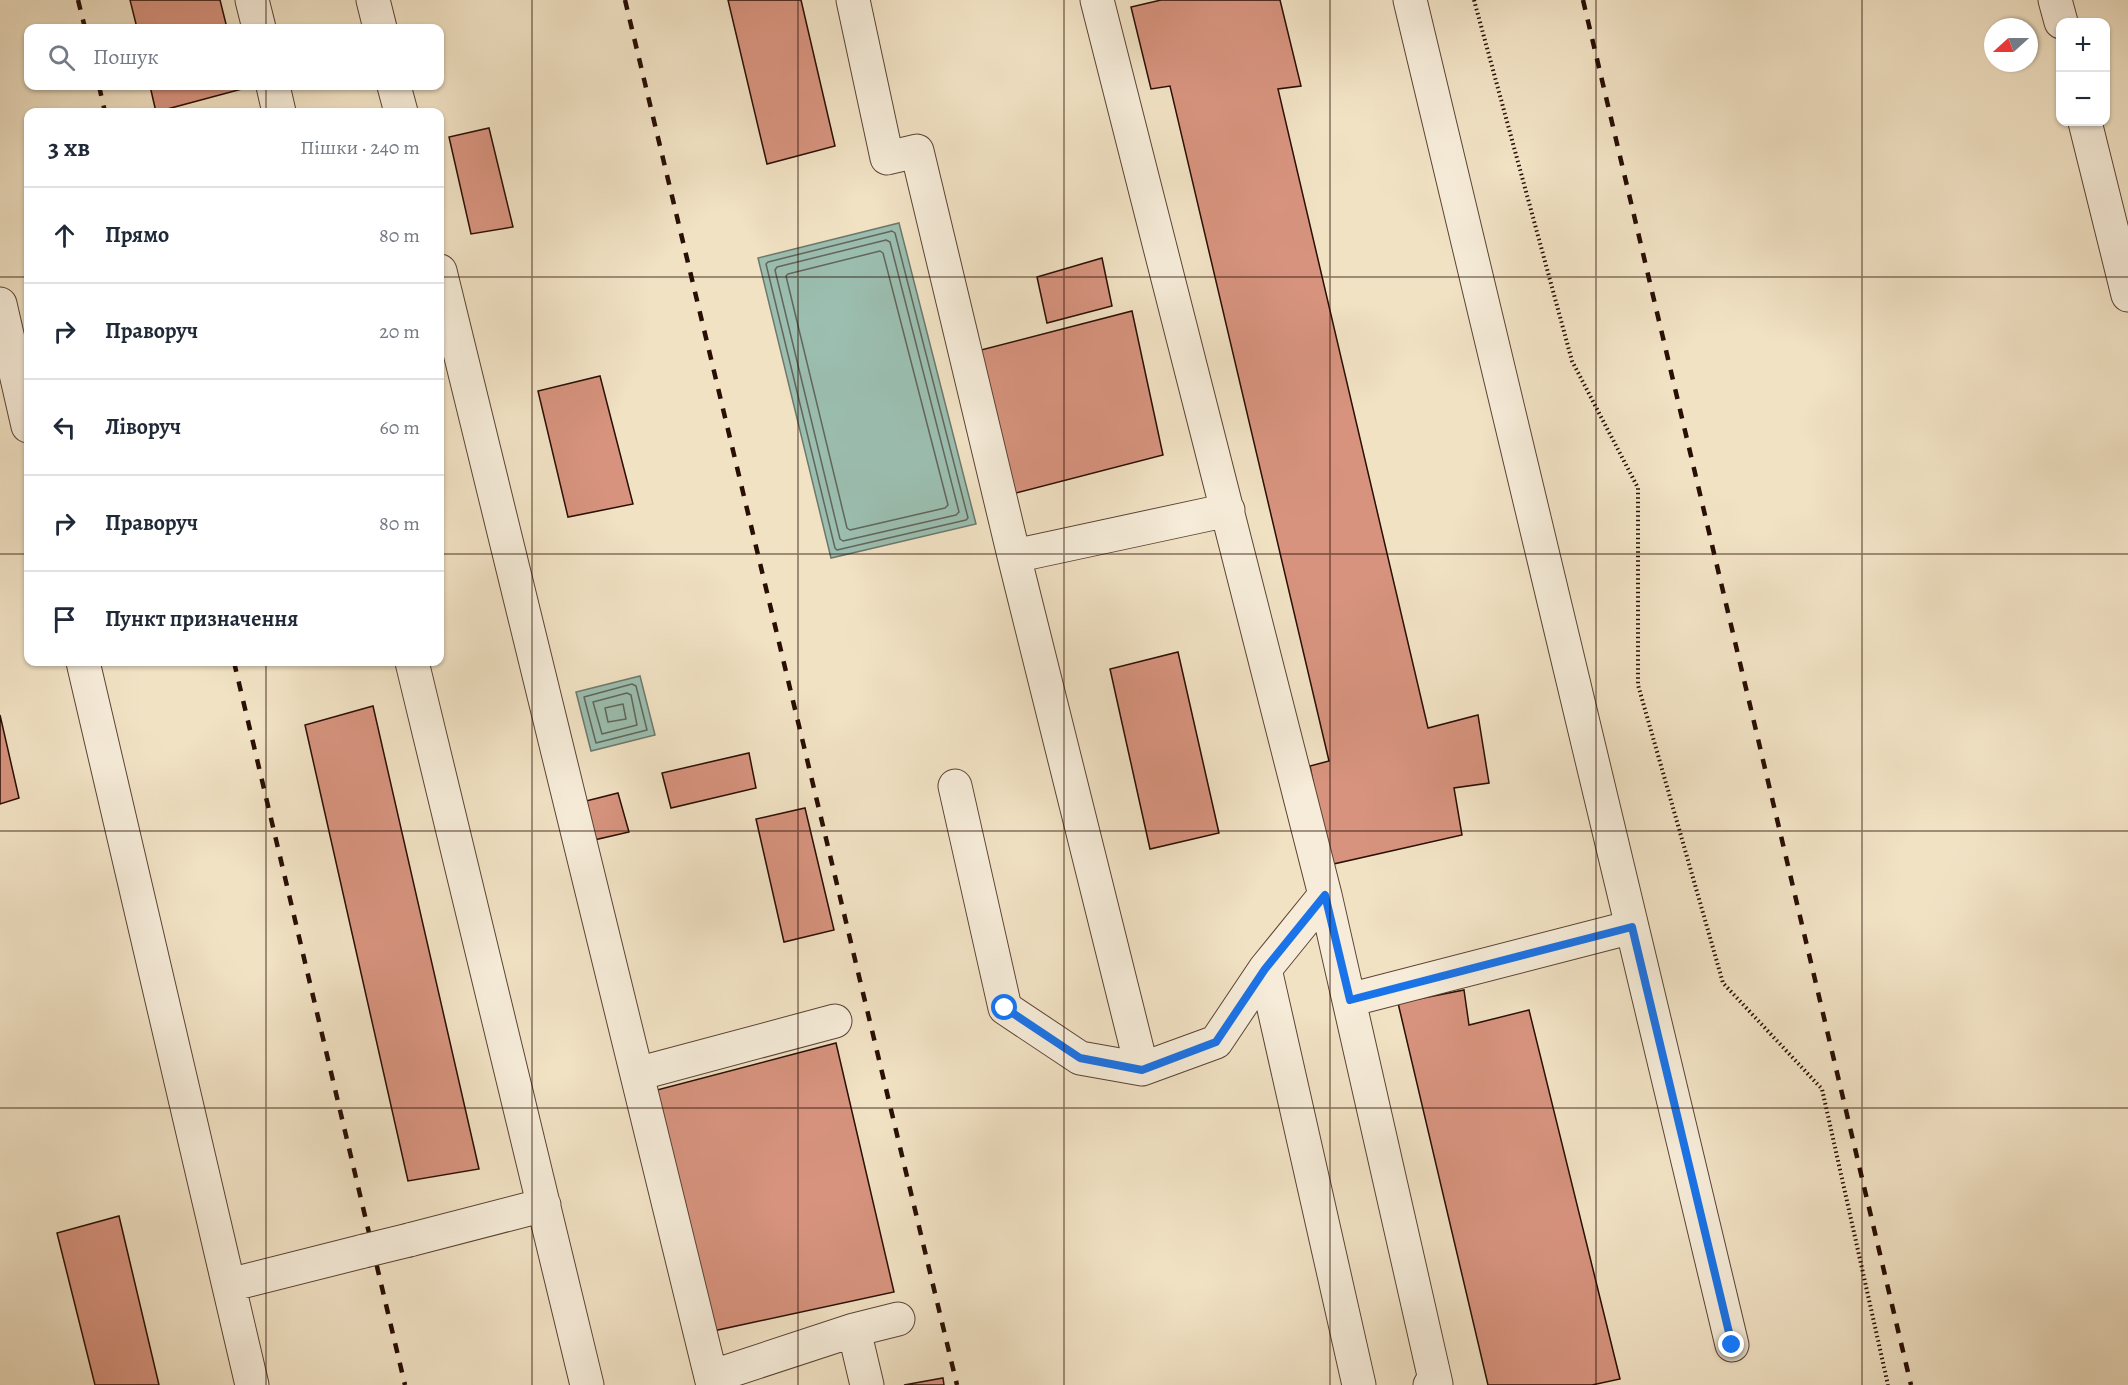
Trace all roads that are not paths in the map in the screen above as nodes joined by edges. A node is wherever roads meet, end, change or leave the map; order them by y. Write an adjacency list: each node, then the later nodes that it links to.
1 (252, 0): 8 (street)
2 (373, 0): 9 (street)
3 (853, 0): 20 (street)
4 (1097, 0): 19 (street)
5 (1410, 0): 25 (street)
6 (2055, 0): 7 (street)
7 (2060, 18)
8 (258, 24)
9 (379, 24)
10 (274, 90): 12 (street)
11 (395, 90): 13 (street)
12 (278, 108)
13 (399, 108)
14 (2086, 126): 16 (street)
15 (444, 287): 30 (street)
16 (2128, 295)
17 (0, 304): 18 (street)
18 (24, 409)
19 (1228, 510): 20 (street); 24 (street)
20 (1014, 556): 29 (street)
21 (84, 666): 32 (street)
22 (413, 666): 31 (street)
23 (955, 786): 29 (street)
24 (1325, 895): 26 (street); 27 (street)
25 (1632, 927): 27 (street); 35 (street)
26 (1265, 969): 29 (street); 40 (street)
27 (1350, 1000): 41 (street)
28 (835, 1021): 30 (street)
29 (1142, 1070)
30 (637, 1074): 36 (street)
31 (543, 1205): 32 (street, bridge); 38 (street)
32 (229, 1285): 37 (street)
33 (898, 1319): 34 (street)
34 (854, 1330): 36 (street); 39 (street)
35 (1732, 1345)
36 (712, 1381)
37 (252, 1385)
38 (587, 1385)
39 (867, 1385)
40 (1359, 1385)
41 (1430, 1385)

